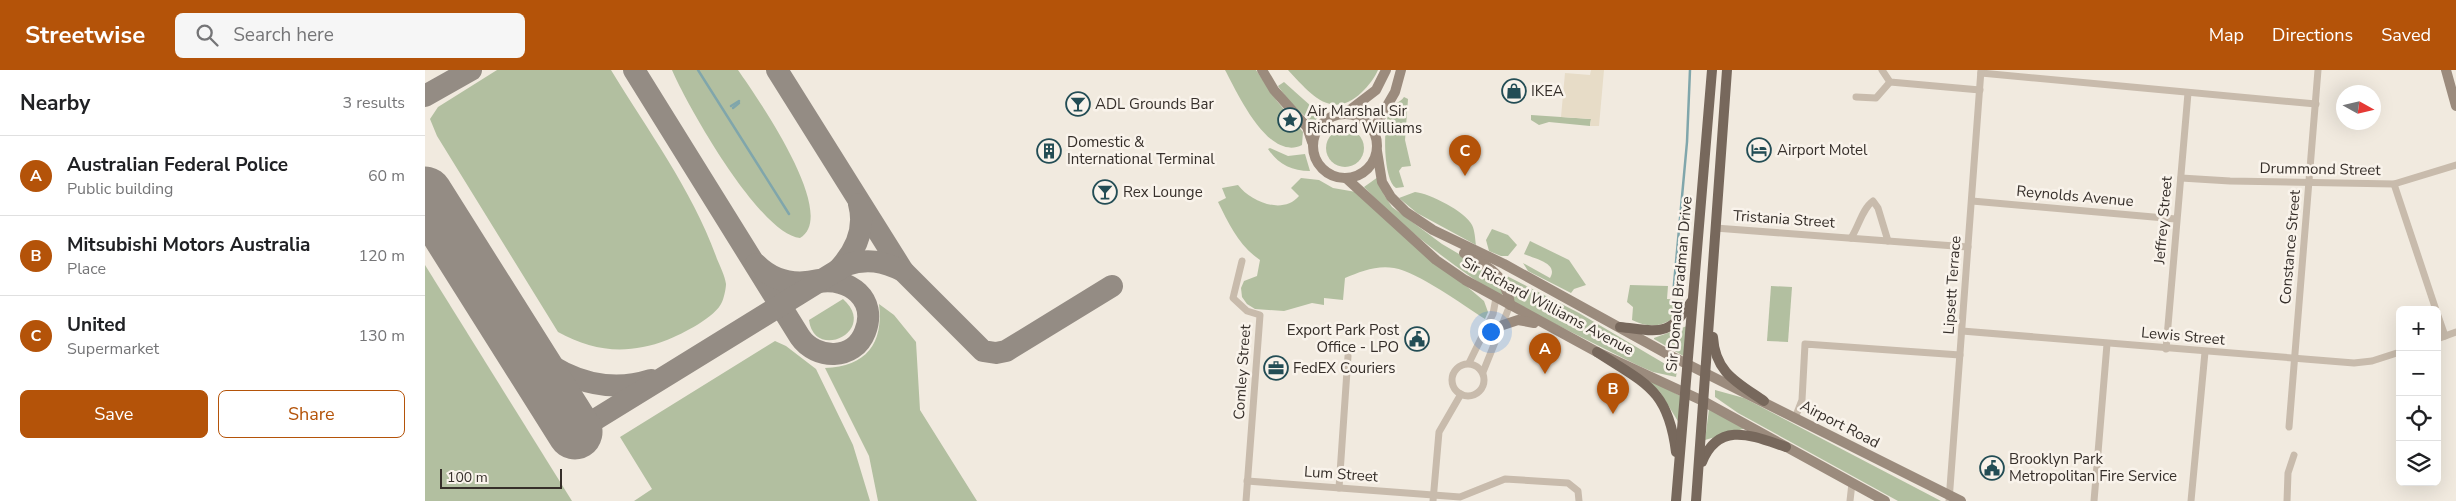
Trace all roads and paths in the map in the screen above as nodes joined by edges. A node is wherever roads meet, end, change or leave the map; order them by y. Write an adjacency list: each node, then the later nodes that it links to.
1 (1262, 70): 18 (main road)
2 (1386, 70): 16 (main road)
3 (1401, 70): 17 (main road)
4 (1727, 70): 27 (main road, Sir Donald Bradman Drive)
5 (1882, 70): 10 (street)
6 (2318, 70): 14 (street, Constance Street)
7 (2446, 70): 15 (main road)
8 (1712, 72): 35 (main road, Sir Donald Bradman Drive)
9 (1981, 72): 11 (street, Lipsett Terrace); 12 (street)
10 (1890, 82): 11 (street); 13 (street)
11 (1980, 90): 25 (street, Lipsett Terrace)
12 (2188, 93): 14 (street); 22 (street, Jeffrey Street)
13 (1856, 97)
14 (2315, 104): 23 (street, Constance Street)
15 (2456, 106)
16 (1346, 113): 17 (main road); 18 (main road)
17 (1373, 130): 19 (main road)
18 (1313, 147): 21 (main road)
19 (1377, 151): 21 (main road); 28 (main road, Sir Richard Williams Avenue)
20 (2456, 166): 24 (street, Drummond Street)
21 (1346, 178): 34 (main road, Sir Richard Williams Avenue)
22 (2181, 178): 23 (street, Drummond Street); 26 (street, Jeffrey Street)
23 (2309, 184): 24 (street, Drummond Street); 53 (street, Constance Street)
24 (2394, 184): 37 (street)
25 (1972, 201): 26 (street, Reynolds Avenue); 31 (street, Lipsett Terrace)
26 (2177, 219): 47 (street, Jeffrey Street)
27 (1715, 228): 29 (street, Tristania Street); 33 (main road, Sir Donald Bradman Drive)
28 (1433, 230): 36 (main road); 41 (main road, Sir Richard Williams Avenue)
29 (1851, 238): 30 (street, Tristania Street); 30 (street, Tristania Street)
30 (1888, 241): 31 (street, Tristania Street)
31 (1968, 247): 42 (street, Lipsett Terrace)
32 (1242, 261): 67 (street, Comley Street)
33 (1712, 286): 57 (main road, Sir Donald Bradman Drive); 61 (main road)
34 (1496, 298): 36 (main road, Sir Richard Williams Avenue); 54 (street)
35 (1693, 298): 41 (main road); 55 (main road, Sir Donald Bradman Drive)
36 (1510, 305): 39 (street); 40 (main road, Sir Richard Williams Avenue)
37 (2435, 306)
38 (2441, 324): 44 (street)
39 (1503, 325): 40 (main road); 56 (street)
40 (1550, 327): 48 (main road, Sir Richard Williams Avenue)
41 (1620, 327): 55 (main road, Sir Richard Williams Avenue)
42 (1962, 331): 46 (street, Lewis Street); 51 (street, Lipsett Terrace)
43 (2456, 332): 44 (street)
44 (2445, 336): 45 (street)
45 (2441, 338)
46 (2107, 344): 47 (street, Lewis Street); 80 (street)
47 (2165, 349): 49 (street, Lewis Street)
48 (1597, 352): 58 (main road, Sir Richard Williams Avenue); 68 (main road)
49 (2205, 352): 53 (street, Lewis Street); 81 (street)
50 (2396, 353): 53 (street, Lewis Street)
51 (1960, 355): 62 (street); 72 (street, Lipsett Terrace)
52 (1348, 356): 70 (street)
53 (2294, 360): 63 (street, Constance Street)
54 (1469, 363): 56 (street); 59 (street)
55 (1687, 364): 57 (main road, Sir Richard Williams Avenue); 58 (main road, Sir Donald Bradman Drive)
56 (1483, 372): 59 (street)
57 (1706, 373): 60 (main road, Sir Donald Bradman Drive); 61 (main road, Airport Road)
58 (1685, 392): 60 (main road, Sir Richard Williams Avenue); 68 (main road, Sir Donald Bradman Drive)
59 (1461, 394): 71 (street)
60 (1703, 401): 64 (main road); 66 (main road, Sir Donald Bradman Drive)
61 (1764, 401): 62 (main road, Airport Road)
62 (1795, 418): 72 (main road, Airport Road)
63 (2289, 427)
64 (1785, 447): 66 (main road); 69 (main road)
65 (2294, 455): 82 (street)
66 (1698, 470): 76 (main road, Sir Donald Bradman Drive)
67 (1247, 481): 70 (street, Lum Street); 73 (street, Comley Street)
68 (1678, 483): 75 (main road, Sir Donald Bradman Drive)
69 (1852, 483): 77 (street); 78 (main road)
70 (1339, 488): 71 (street, Lum Street)
71 (1433, 498): 74 (street, Lum Street)
72 (1949, 498): 79 (main road, Airport Road)
73 (1246, 501)
74 (1579, 501)
75 (1676, 501)
76 (1696, 501)
77 (1850, 501)
78 (1885, 501)
79 (1961, 501)
80 (2094, 501)
81 (2191, 501)
82 (2287, 501)

